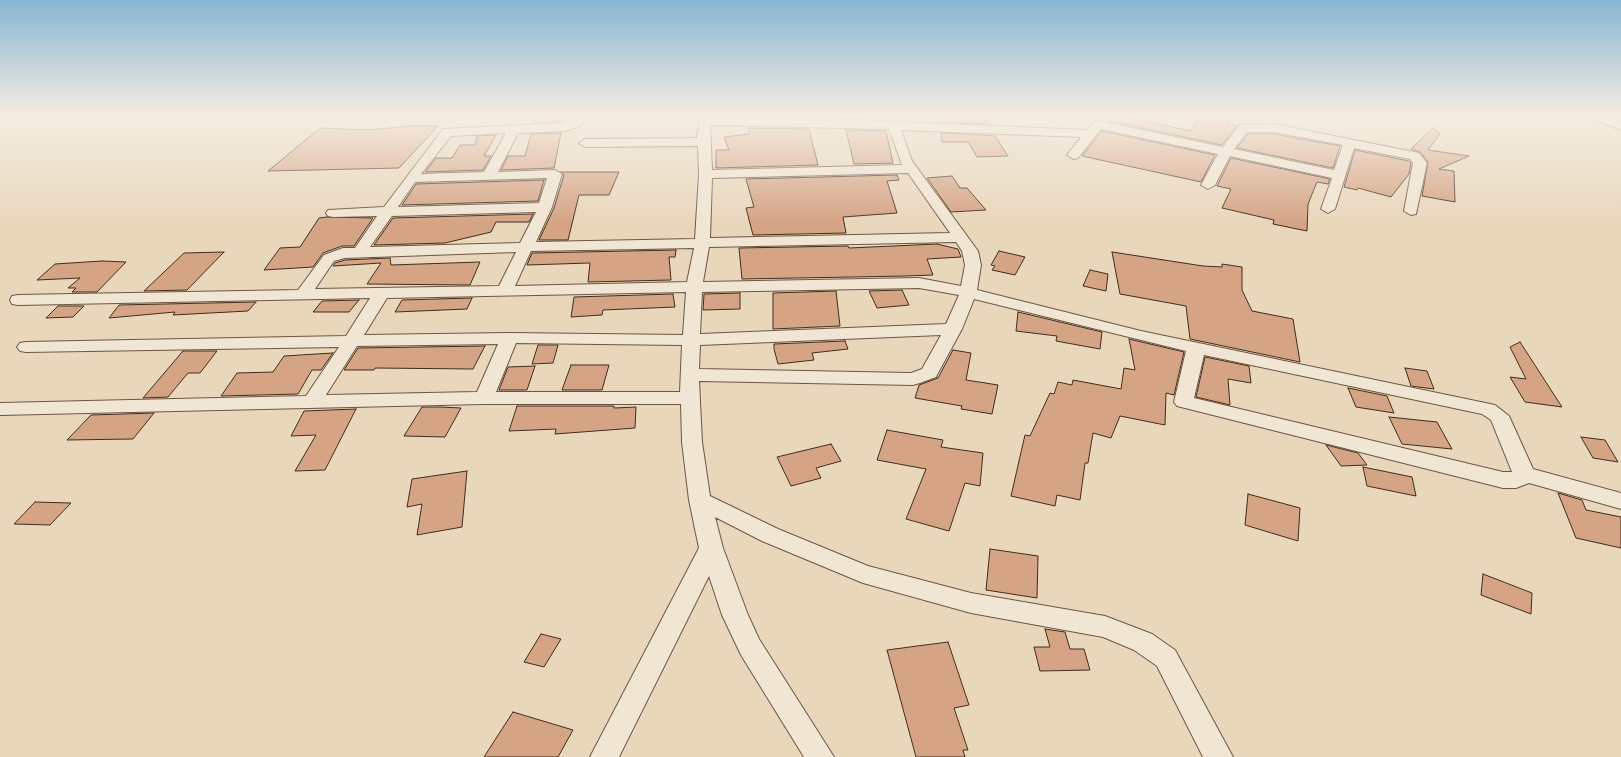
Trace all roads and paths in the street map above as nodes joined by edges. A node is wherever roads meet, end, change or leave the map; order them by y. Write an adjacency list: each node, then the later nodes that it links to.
1 (431, 152): 15 (street)
2 (502, 152): 12 (street)
3 (705, 152): 13 (street)
4 (903, 152): 11 (street)
5 (1075, 152): 10 (street)
6 (1225, 152): 16 (street)
7 (1232, 152): 14 (street)
8 (1346, 152): 14 (street)
9 (1399, 152): 19 (street)
10 (1073, 155)
11 (911, 169): 13 (street); 22 (street)
12 (490, 174): 15 (street); 17 (street)
13 (706, 174): 23 (street)
14 (1338, 174): 18 (street)
15 (411, 178): 20 (street)
16 (1208, 185)
17 (545, 207): 20 (street); 24 (street)
18 (1328, 210)
19 (1411, 210)
20 (387, 212): 21 (street); 25 (street)
21 (332, 213)
22 (961, 237): 23 (street); 30 (street)
23 (702, 243): 24 (street); 26 (street)
24 (527, 247): 25 (street); 27 (street)
25 (359, 253): 29 (street)
26 (694, 288): 27 (street); 30 (street); 34 (street)
27 (505, 290): 28 (street)
28 (382, 293): 29 (street); 35 (street)
29 (303, 294): 31 (street)
30 (968, 294): 32 (street); 37 (street)
31 (18, 300)
32 (953, 329): 34 (street); 38 (street)
33 (509, 338): 34 (street); 35 (street); 39 (street)
34 (692, 340): 38 (street)
35 (349, 342): 36 (street); 41 (street)
36 (26, 347)
37 (1196, 348): 43 (street); 43 (street)
38 (689, 375): 40 (street)
39 (484, 398): 40 (street); 41 (street)
40 (691, 398): 44 (street)
41 (312, 402): 42 (street)
42 (0, 409)
43 (1524, 474): 45 (street)
44 (700, 500): 46 (street); 49 (street)
45 (1621, 501)
46 (711, 548): 47 (street); 48 (street)
47 (604, 757)
48 (820, 757)
49 (1219, 757)

